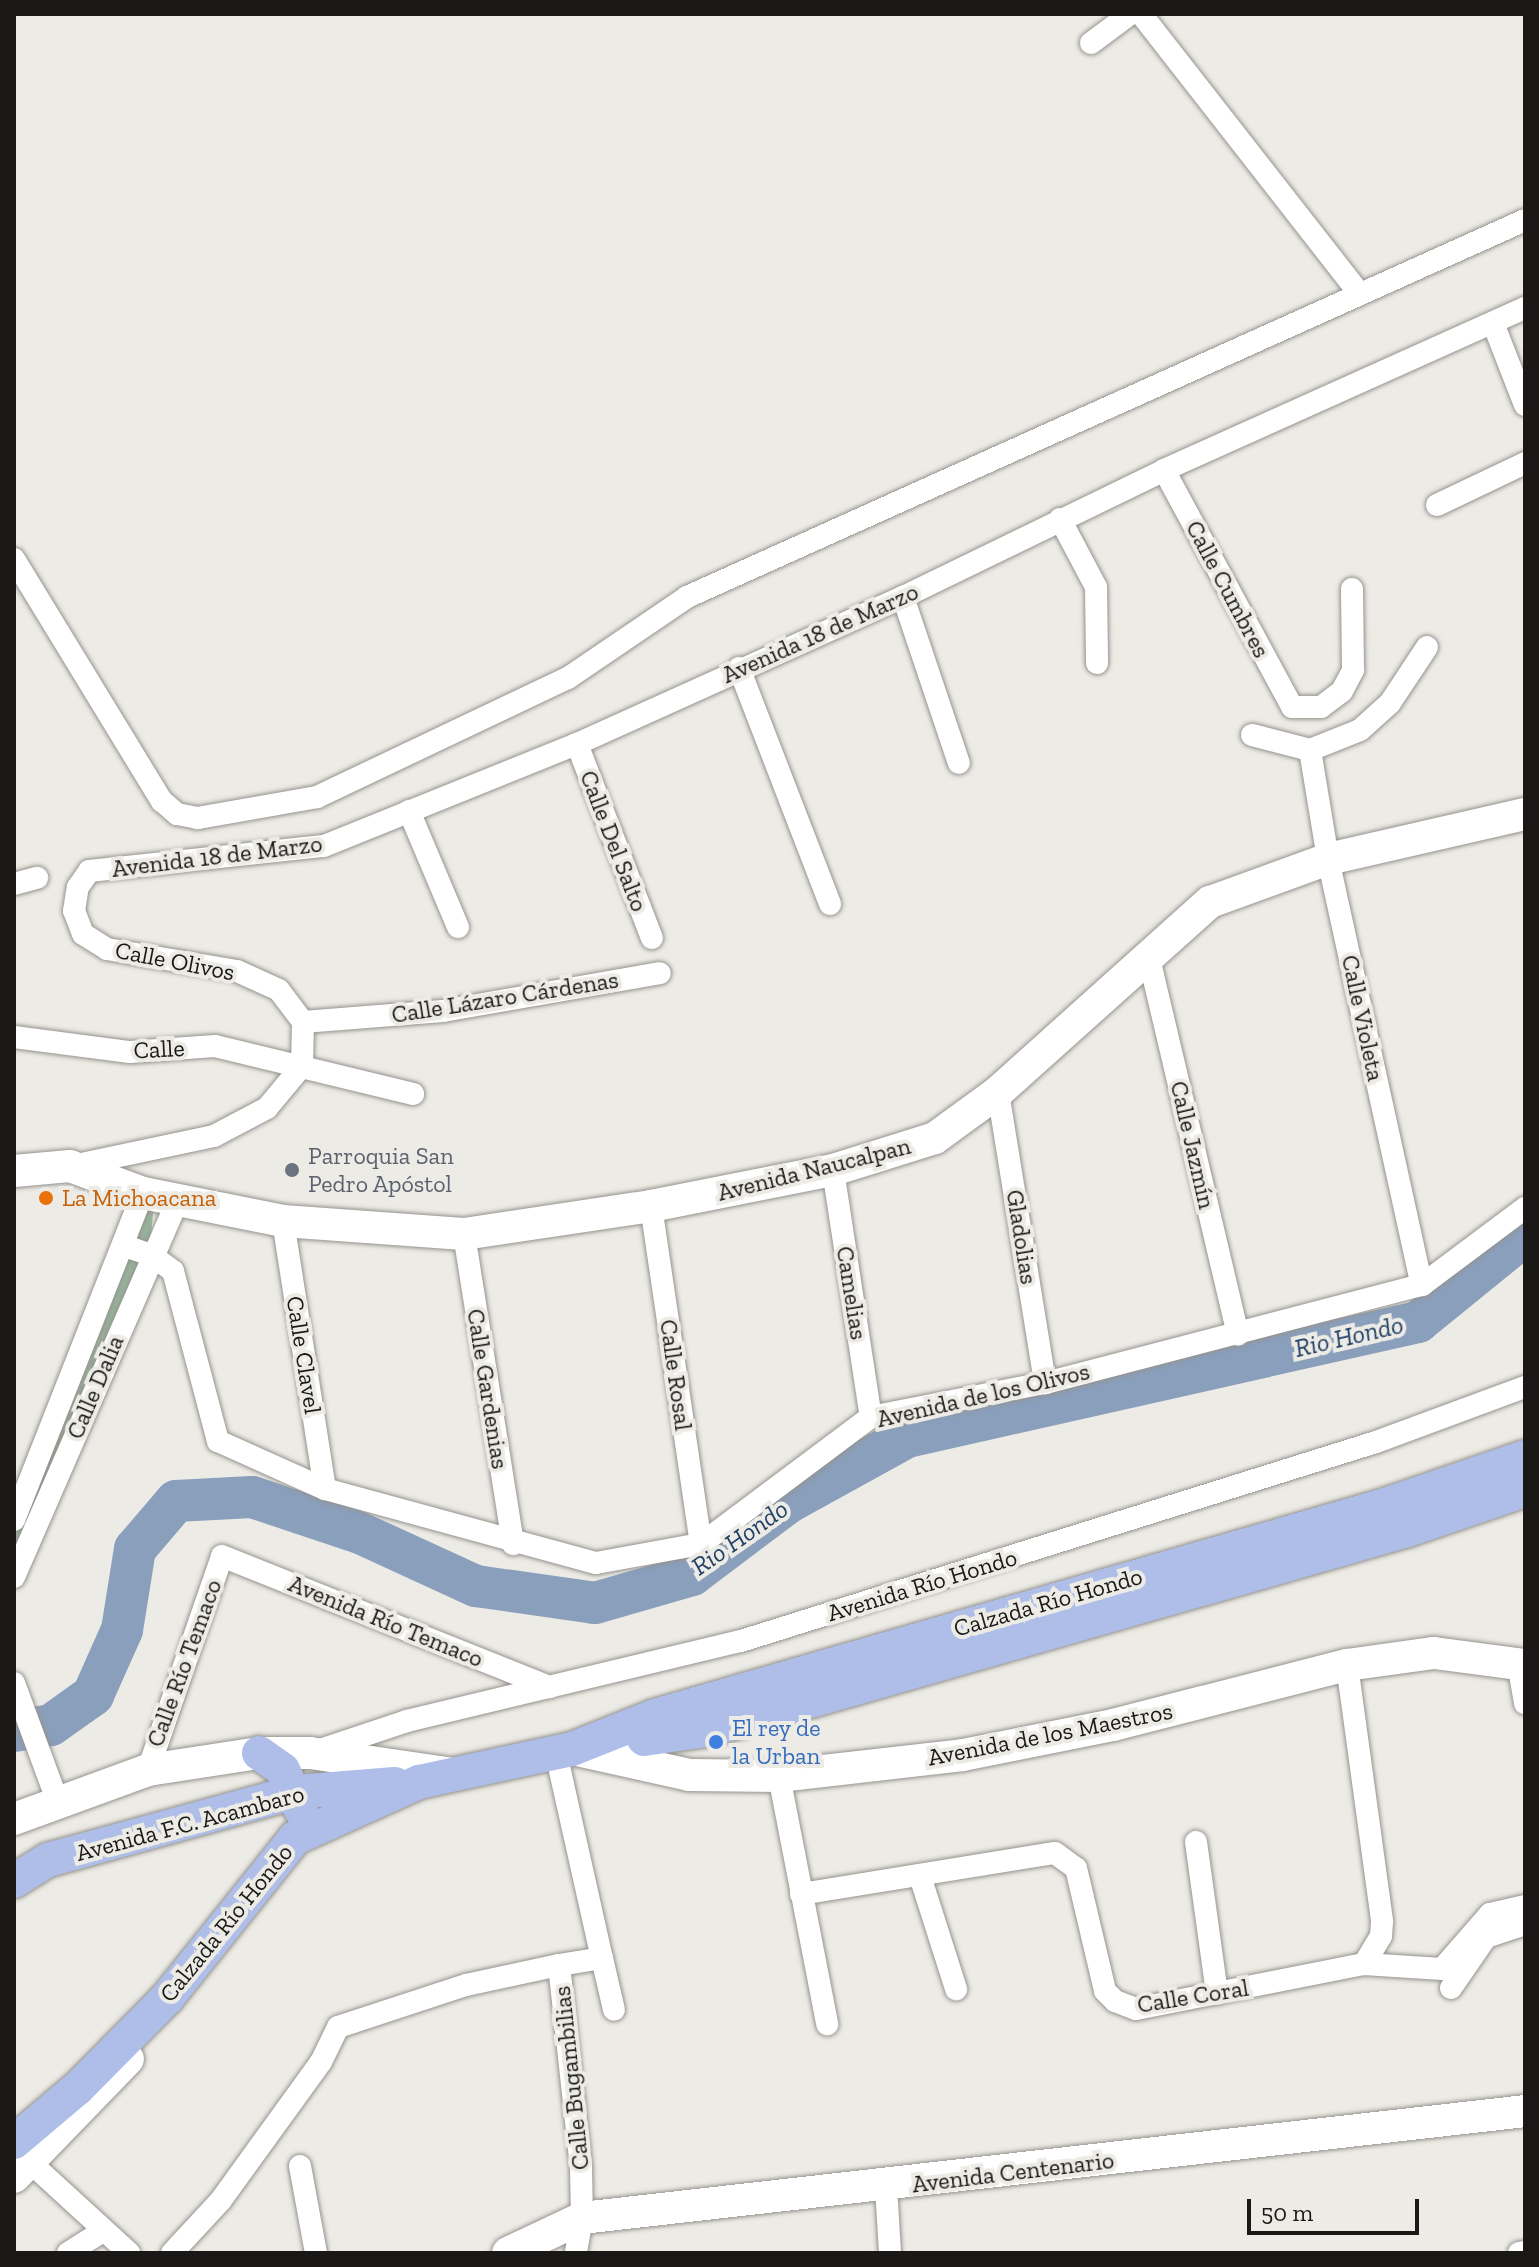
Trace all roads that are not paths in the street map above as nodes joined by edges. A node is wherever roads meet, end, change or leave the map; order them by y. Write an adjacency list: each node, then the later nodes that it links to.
1 (1130, 14): 3 (street)
2 (1141, 14): 5 (street)
3 (1091, 43)
4 (1525, 220): 5 (street)
5 (1359, 293): 13 (street)
6 (1525, 308): 7 (street, Avenida 18 de Marzo)
7 (1493, 323): 8 (street); 10 (street, Avenida 18 de Marzo)
8 (1525, 405)
9 (1525, 463): 11 (street)
10 (1164, 470): 12 (street, Avenida 18 de Marzo); 14 (street, Calle Cumbres)
11 (1437, 505)
12 (1060, 519): 15 (street, Avenida 18 de Marzo); 17 (street)
13 (14, 559)
14 (1352, 589)
15 (903, 597): 18 (street, Avenida 18 de Marzo); 22 (street)
16 (1427, 647): 21 (street)
17 (1097, 663)
18 (739, 668): 20 (street, Avenida 18 de Marzo); 29 (street)
19 (1252, 735): 21 (street)
20 (577, 744): 23 (street, Avenida 18 de Marzo); 31 (street, Calle Del Salto)
21 (1310, 750): 25 (street, Calle Violeta)
22 (959, 763)
23 (409, 811): 26 (street, Avenida 18 de Marzo); 30 (street)
24 (1525, 815): 25 (main road, Avenida Naucalpan)
25 (1328, 859): 32 (main road, Avenida Naucalpan); 50 (street, Calle Violeta)
26 (89, 871): 34 (street, Calle Olivos)
27 (37, 878): 28 (street)
28 (14, 884)
29 (830, 904)
30 (458, 927)
31 (652, 938)
32 (1148, 954): 37 (main road, Avenida Naucalpan); 51 (street, Calle Jazmín)
33 (660, 973): 34 (street, Calle Lázaro Cárdenas)
34 (303, 1022): 36 (street)
35 (14, 1037): 36 (street, Calle)
36 (302, 1066): 38 (street, Calle); 39 (street)
37 (998, 1092): 40 (main road, Avenida Naucalpan); 52 (street, Gladolias)
38 (413, 1094)
39 (70, 1166): 41 (main road, Avenida Naucalpan); 42 (main road, Avenida Naucalpan)
40 (833, 1170): 44 (main road, Avenida Naucalpan); 54 (street, Camelias)
41 (14, 1171)
42 (143, 1193): 43 (main road, Avenida Naucalpan); 48 (street, Calle Dalia)
43 (179, 1198): 46 (main road, Avenida Naucalpan); 49 (street, Calle Dalia)
44 (651, 1206): 47 (main road, Avenida Naucalpan); 62 (street, Calle Rosal)
45 (1525, 1208): 50 (street, Avenida de los Olivos)
46 (283, 1221): 47 (main road, Avenida Naucalpan); 58 (street, Calle Clavel)
47 (464, 1234): 61 (street, Calle Gardenias)
48 (125, 1246): 49 (street, Avenida de los Olivos); 55 (street, Calle Dalia)
49 (151, 1255): 57 (street, Calle Dalia); 58 (street, Avenida de los Olivos)
50 (1422, 1285): 51 (street, Avenida de los Olivos)
51 (1238, 1335): 52 (street, Avenida de los Olivos)
52 (1045, 1383): 54 (street, Avenida de los Olivos)
53 (1525, 1387): 68 (street, Avenida Río Hondo)
54 (871, 1417): 62 (street, Avenida de los Olivos)
55 (39, 1456): 57 (street); 60 (street, Calle Dalia)
56 (1525, 1457): 70 (main road, Calzada Río Hondo)
57 (62, 1465): 64 (street, Calle Dalia)
58 (325, 1489): 61 (street, Avenida de los Olivos)
59 (1525, 1490): 70 (main road, Calzada Río Hondo)
60 (14, 1520)
61 (513, 1544): 62 (street, Avenida de los Olivos)
62 (701, 1544)
63 (222, 1556): 68 (street, Avenida Río Temaco); 73 (street, Calle Río Temaco)
64 (14, 1577)
65 (1522, 1664): 66 (main road, Avenida de los Maestros); 69 (street)
66 (1347, 1665): 75 (main road, Avenida de los Maestros); 88 (street)
67 (14, 1683): 78 (street)
68 (550, 1687): 72 (street, Avenida Río Hondo)
69 (1525, 1701)
70 (564, 1751): 74 (main road, Calzada Río Hondo); 75 (main road, Avenida de los Maestros); 87 (street)
71 (259, 1753): 72 (main road, Avenida F.C. Acambaro); 73 (main road, Avenida F.C. Acambaro); 77 (main road)
72 (310, 1753): 74 (main road, Avenida F.C. Acambaro)
73 (148, 1770): 78 (main road, Avenida F.C. Acambaro)
74 (464, 1776): 76 (main road, Calzada Río Hondo)
75 (779, 1776): 84 (street)
76 (419, 1782): 77 (main road, Avenida F.C. Acambaro); 80 (main road, Calzada Río Hondo)
77 (295, 1792): 80 (main road); 83 (main road, Avenida F.C. Acambaro)
78 (57, 1800): 79 (main road, Avenida F.C. Acambaro)
79 (14, 1819)
80 (295, 1838): 93 (main road, Calzada Río Hondo)
81 (1196, 1842): 92 (street)
82 (920, 1876): 84 (street, Calle Coral); 91 (street); 92 (street, Calle Coral)
83 (14, 1881)
84 (801, 1894): 95 (street)
85 (1525, 1906): 88 (street, Calle Coral)
86 (1525, 1924): 90 (street)
87 (602, 1958): 89 (street, Calle Bugambilias); 94 (street)
88 (1364, 1964): 92 (street, Calle Coral)
89 (559, 1965): 101 (street, Calle Bugambilias); 106 (street)
90 (1451, 1988)
91 (956, 1989)
92 (1217, 1994)
93 (167, 1998): 97 (main road); 98 (main road, Calzada Río Hondo); 98 (main road)
94 (614, 2010)
95 (827, 2024)
96 (1525, 2111): 100 (main road, Avenida Centenario)
97 (14, 2126)
98 (20, 2161): 102 (street)
99 (300, 2166): 107 (street)
100 (886, 2187): 101 (main road, Avenida Centenario); 110 (street)
101 (582, 2218): 108 (main road, Avenida Centenario); 109 (street, Calle Bugambilias)
102 (103, 2231): 104 (street); 105 (street)
103 (1525, 2252): 111 (street)
104 (68, 2253)
105 (129, 2253)
106 (172, 2253)
107 (316, 2253)
108 (508, 2253)
109 (576, 2253)
110 (890, 2253)
111 (1519, 2253)

